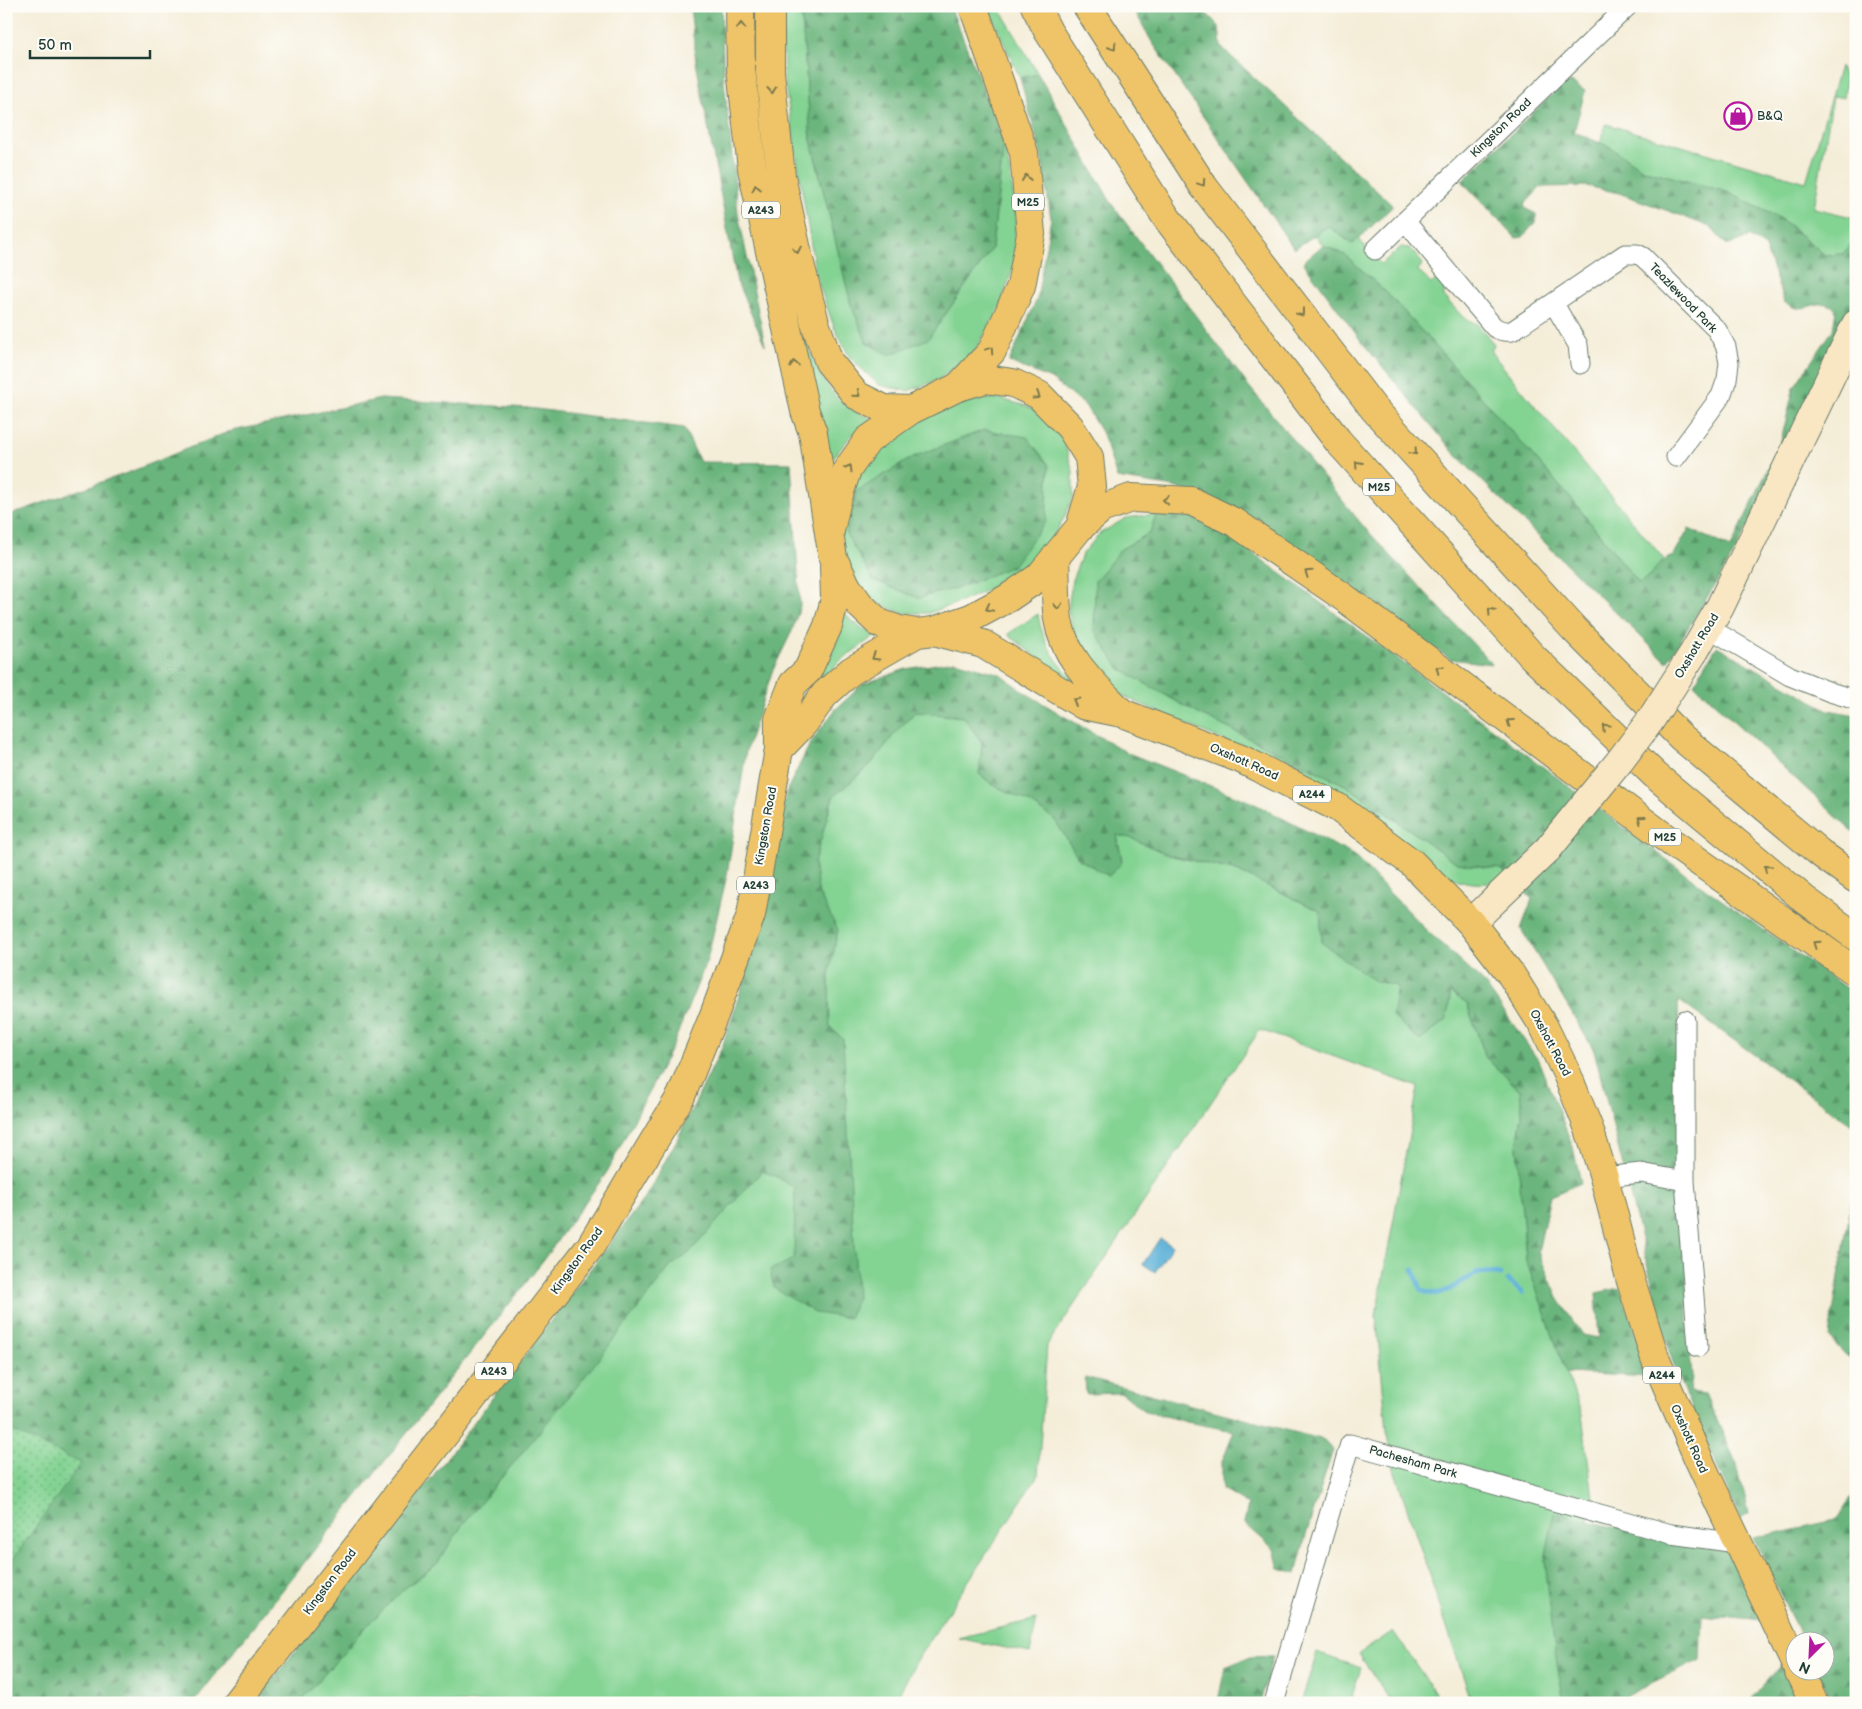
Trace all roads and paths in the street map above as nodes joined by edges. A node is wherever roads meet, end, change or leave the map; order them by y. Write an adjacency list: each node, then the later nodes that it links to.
1 (740, 6): 14 (main road, A243, one-way to 1)
2 (770, 6): 13 (main road, A243, one-way to 13)
3 (973, 6): 12 (main road, M25, one-way to 3)
4 (1035, 6): 28 (main road, M25, one-way to 4)
5 (1087, 6): 26 (main road, one-way to 26)
6 (1628, 6): 7 (street, Kingston Road)
7 (1405, 221): 8 (street, Kingston Road); 9 (street, Teazlewood Park)
8 (1375, 250)
9 (1554, 304): 11 (street); 15 (street, Teazlewood Park)
10 (1856, 324): 20 (main road, Oxshott Road)
11 (1580, 364)
12 (958, 386): 13 (main road); 16 (main road, one-way to 16)
13 (911, 410): 17 (main road, one-way to 13)
14 (805, 411): 17 (main road, A243); 22 (main road)
15 (1676, 457)
16 (1080, 527): 19 (main road); 29 (main road, M25, one-way to 16)
17 (830, 531): 18 (main road)
18 (834, 558): 21 (main road, Oxshott Road); 22 (main road, Kingston Road / A243)
19 (1055, 558): 21 (main road, one-way to 21); 24 (main road, Oxshott Road / A244, one-way to 24)
20 (1709, 628): 23 (street); 27 (main road, Oxshott Road, bridge)
21 (926, 632): 24 (main road, Oxshott Road / A244, one-way to 21); 25 (main road, one-way to 25)
22 (793, 684): 25 (main road, Kingston Road / A243)
23 (1856, 700)
24 (1122, 713): 27 (main road, Oxshott Road / A244)
25 (779, 749): 37 (main road, Kingston Road / A243)
26 (1856, 879)
27 (1471, 923): 31 (main road, Oxshott Road / A244)
28 (1856, 937)
29 (1856, 972)
30 (1685, 1020): 32 (street)
31 (1604, 1177): 32 (street); 34 (main road, Oxshott Road / A244)
32 (1685, 1181): 33 (street)
33 (1698, 1347)
34 (1737, 1544): 35 (main road, Oxshott Road / A244); 38 (street, Pachesham Park)
35 (1784, 1641)
36 (1804, 1682): 39 (main road)
37 (236, 1703)
38 (1274, 1703)
39 (1814, 1703)

